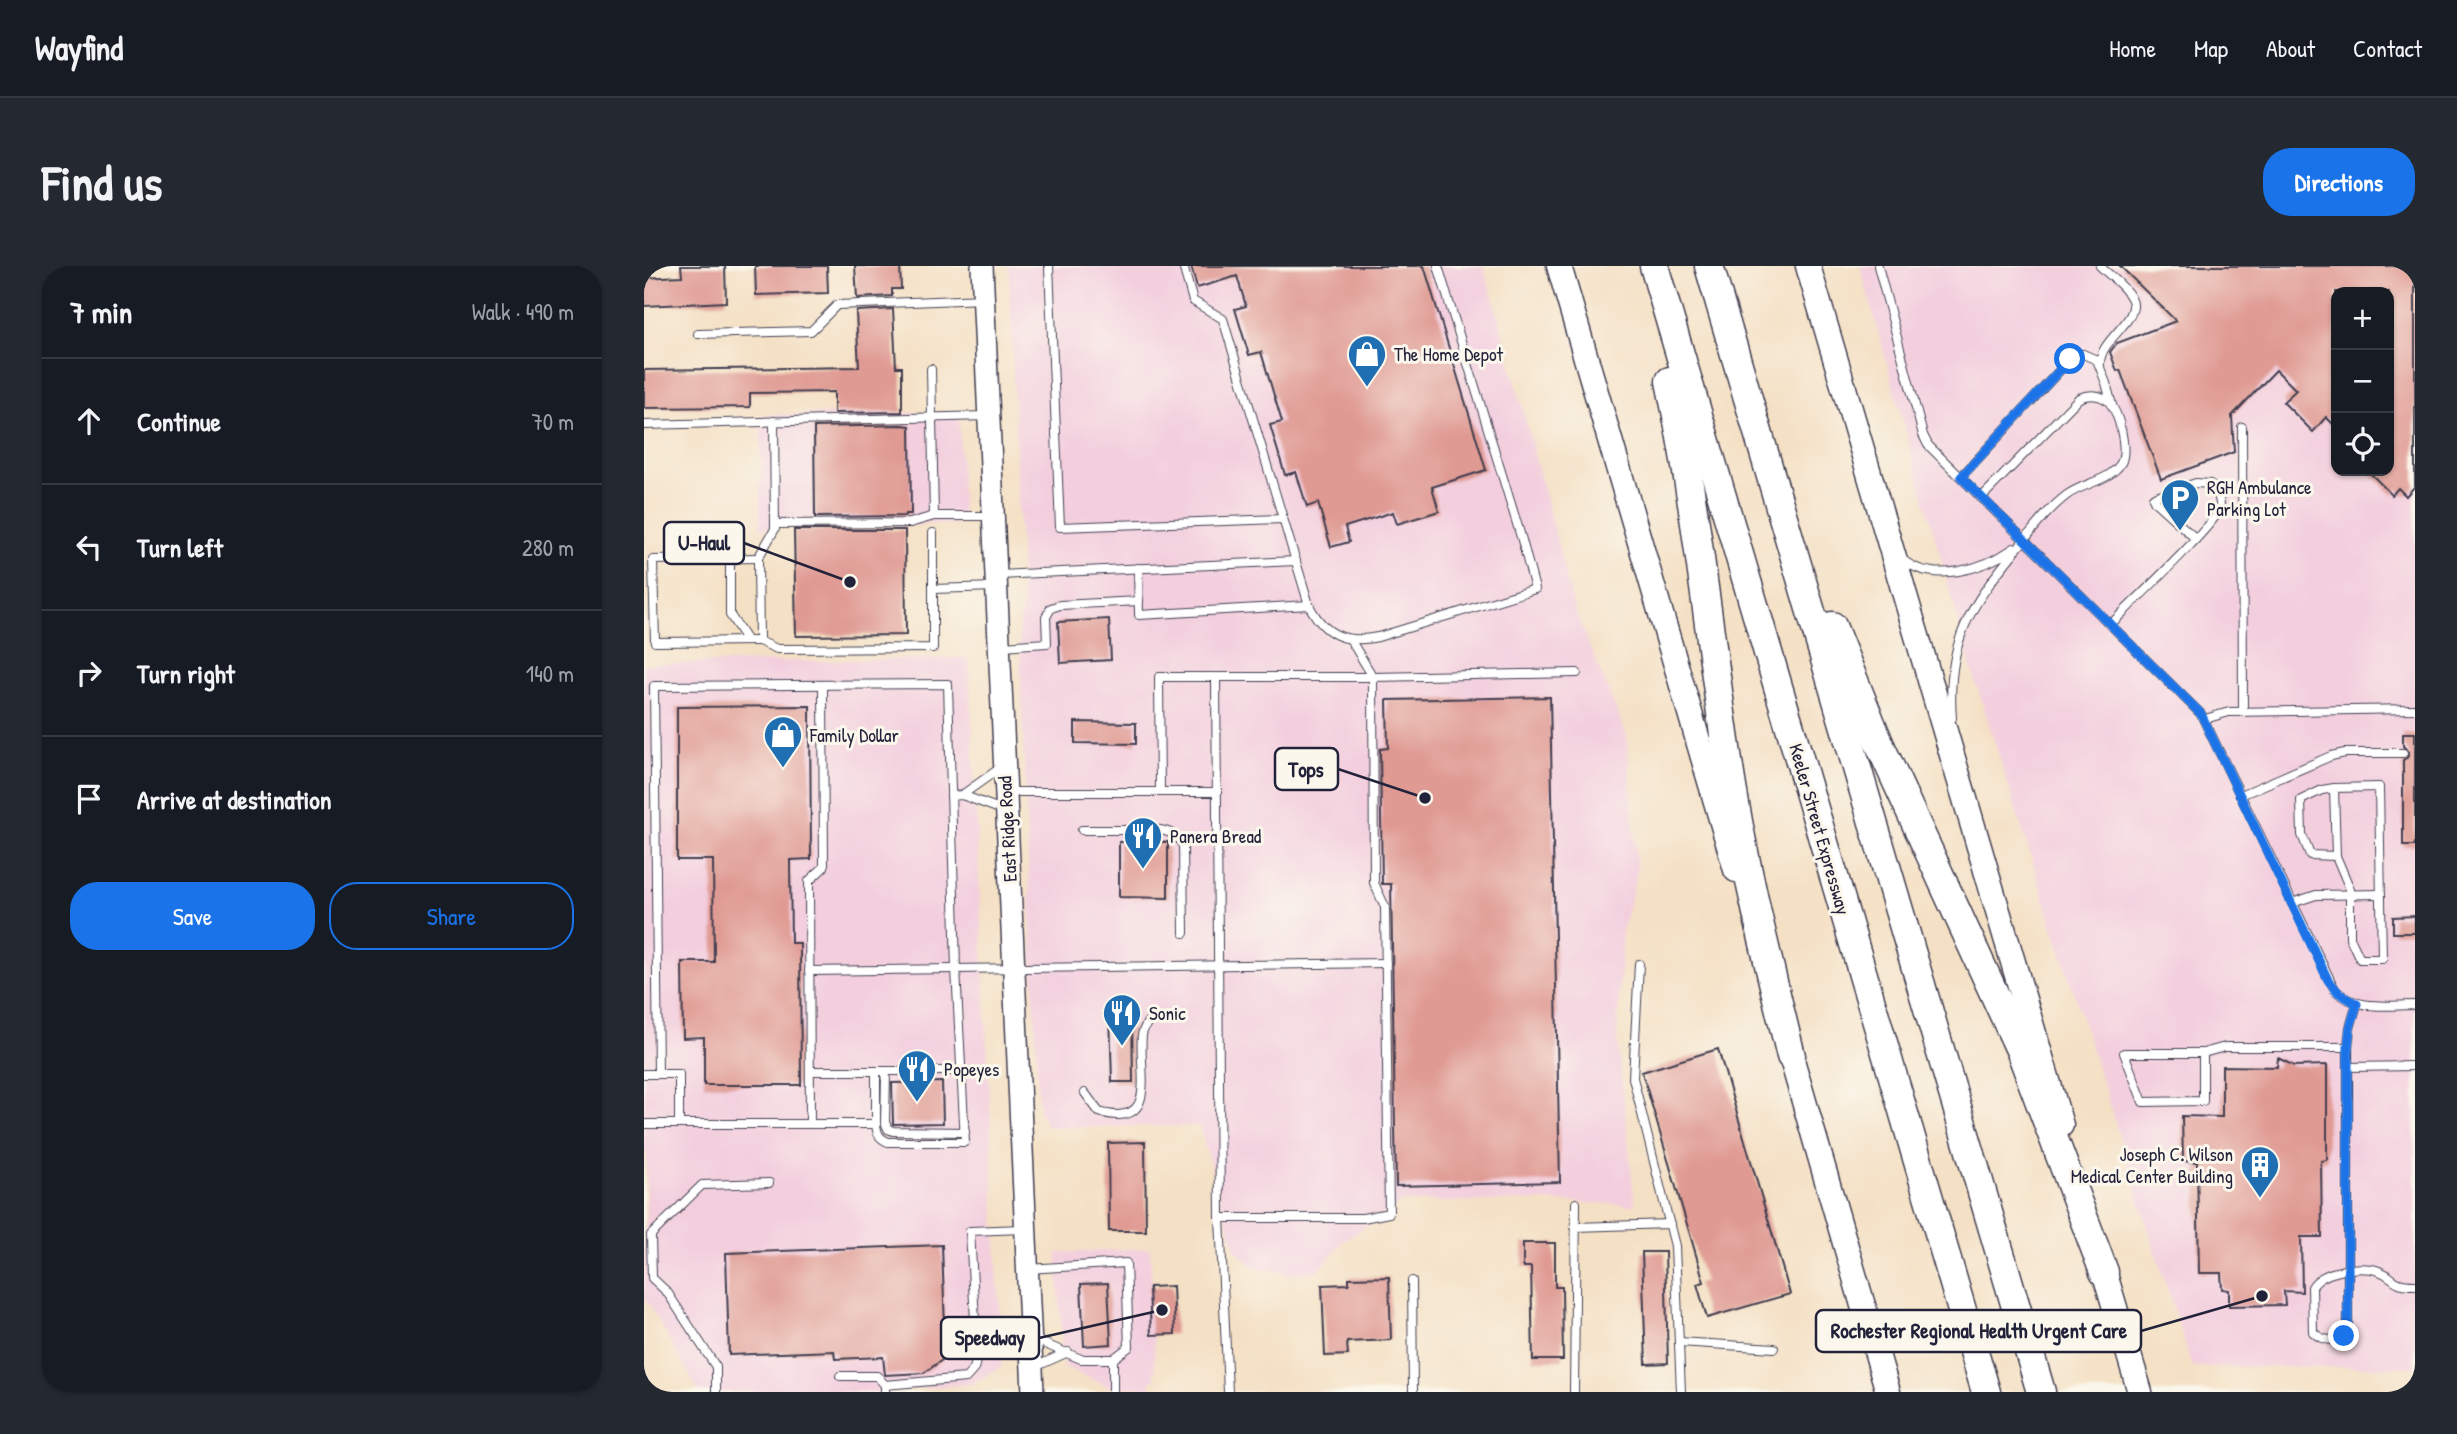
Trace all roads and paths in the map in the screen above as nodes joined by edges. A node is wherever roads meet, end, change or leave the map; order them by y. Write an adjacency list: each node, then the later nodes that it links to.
1 (982, 266): 13 (main road, East Ridge Road)
2 (1048, 266): 27 (lane)
3 (1183, 266): 27 (lane)
4 (1438, 266): 42 (lane)
5 (1559, 266): 80 (main road)
6 (1644, 266): 80 (highway)
7 (1654, 266): 122 (highway, Keeler Street Expressway)
8 (1709, 266): 12 (highway)
9 (1808, 266): 30 (main road)
10 (1878, 266): 23 (lane)
11 (2100, 266): 15 (lane)
12 (1717, 293): 103 (highway); 123 (highway)
13 (984, 299): 14 (lane); 18 (main road, East Ridge Road)
14 (698, 334)
15 (2099, 364): 17 (lane); 23 (lane)
16 (931, 369): 19 (lane)
17 (2112, 405): 24 (lane); 32 (lane)
18 (988, 416): 19 (lane); 26 (main road, East Ridge Road)
19 (932, 418): 20 (lane); 25 (lane)
20 (774, 421): 21 (lane); 28 (lane)
21 (644, 425)
22 (2242, 427): 51 (lane)
23 (1961, 477): 24 (lane)
24 (1981, 498): 32 (lane)
25 (934, 516): 26 (lane); 28 (lane)
26 (993, 516): 37 (main road, East Ridge Road)
27 (1283, 519): 35 (lane)
28 (775, 524): 33 (lane)
29 (933, 533): 38 (lane)
30 (1888, 536): 32 (lane); 55 (main road)
31 (2196, 539): 31 (lane); 41 (lane)
32 (2024, 540): 41 (lane); 55 (lane)
33 (758, 558): 34 (lane); 44 (lane)
34 (730, 559): 43 (lane); 43 (lane)
35 (1296, 561): 36 (lane); 40 (lane)
36 (1138, 568): 37 (lane); 39 (lane)
37 (996, 581): 38 (lane); 45 (main road, East Ridge Road)
38 (933, 589): 44 (lane)
39 (1139, 601): 40 (lane); 45 (lane)
40 (1309, 605): 42 (lane)
41 (2110, 625): 52 (lane)
42 (1350, 639): 48 (lane)
43 (747, 641): 44 (lane)
44 (759, 641)
45 (999, 646): 54 (main road, East Ridge Road)
46 (1577, 673): 48 (lane)
47 (1216, 677): 48 (lane); 57 (lane); 58 (lane)
48 (1373, 677): 69 (lane)
49 (823, 685): 61 (lane); 74 (lane); 88 (lane)
50 (2415, 709): 51 (lane)
51 (2243, 712): 52 (lane)
52 (2205, 719): 60 (lane)
53 (2403, 753): 60 (lane)
54 (1004, 765): 59 (lane); 62 (main road, East Ridge Road)
55 (1958, 777): 103 (main road)
56 (2334, 788): 64 (lane); 64 (lane); 65 (lane)
57 (1160, 792): 58 (lane); 62 (lane)
58 (1217, 792): 71 (lane)
59 (962, 795): 61 (lane); 62 (lane)
60 (2241, 795): 67 (lane)
61 (951, 796): 73 (lane)
62 (1006, 802): 72 (main road, East Ridge Road)
63 (1082, 830): 68 (lane)
64 (2336, 856): 66 (lane)
65 (2381, 894): 66 (lane); 66 (lane)
66 (2350, 895): 67 (lane)
67 (2292, 903): 75 (lane)
68 (1184, 933)
69 (1386, 962): 71 (lane); 97 (lane)
70 (1639, 964): 98 (lane)
71 (1218, 965): 72 (lane); 97 (lane)
72 (1014, 968): 73 (lane); 100 (main road, East Ridge Road)
73 (956, 969): 74 (lane); 86 (lane)
74 (809, 971): 83 (lane)
75 (2357, 1004): 76 (lane); 78 (lane)
76 (2415, 1005)
77 (1152, 1016): 89 (lane)
78 (2348, 1047): 79 (lane); 82 (lane)
79 (2203, 1053): 79 (lane)
80 (1791, 1056): 121 (main road)
81 (2415, 1066): 82 (lane)
82 (2348, 1067): 102 (lane)
83 (810, 1071): 84 (lane); 92 (lane)
84 (876, 1071): 85 (lane); 93 (lane)
85 (886, 1071): 86 (lane); 94 (lane)
86 (962, 1071): 94 (lane)
87 (644, 1074): 88 (lane)
88 (658, 1074): 91 (lane)
89 (1085, 1093)
90 (644, 1124): 91 (lane)
91 (679, 1124): 92 (lane)
92 (810, 1124): 93 (lane)
93 (876, 1124): 94 (lane)
94 (965, 1137)
95 (769, 1183): 114 (lane)
96 (1576, 1203): 99 (lane)
97 (1220, 1219): 117 (lane)
98 (1670, 1224): 99 (lane); 107 (lane)
99 (1575, 1227): 119 (lane)
100 (1026, 1228): 101 (main road, East Ridge Road); 113 (lane)
101 (1027, 1269): 106 (main road, East Ridge Road); 110 (lane)
102 (2347, 1270): 102 (lane); 105 (lane)
103 (2104, 1272): 124 (main road)
104 (1412, 1281): 118 (lane)
105 (2415, 1285)
106 (1031, 1338): 109 (lane); 111 (main road, East Ridge Road)
107 (1679, 1342): 108 (lane); 120 (lane)
108 (1774, 1348)
109 (1068, 1352): 110 (lane); 111 (lane)
110 (1113, 1359): 116 (lane)
111 (1032, 1368): 115 (main road, East Ridge Road)
112 (840, 1376): 113 (lane)
113 (885, 1388)
114 (716, 1392)
115 (1033, 1392)
116 (1113, 1392)
117 (1228, 1392)
118 (1413, 1392)
119 (1574, 1392)
120 (1681, 1392)
121 (1888, 1392)
122 (1986, 1392)
123 (2041, 1392)
124 (2140, 1392)

